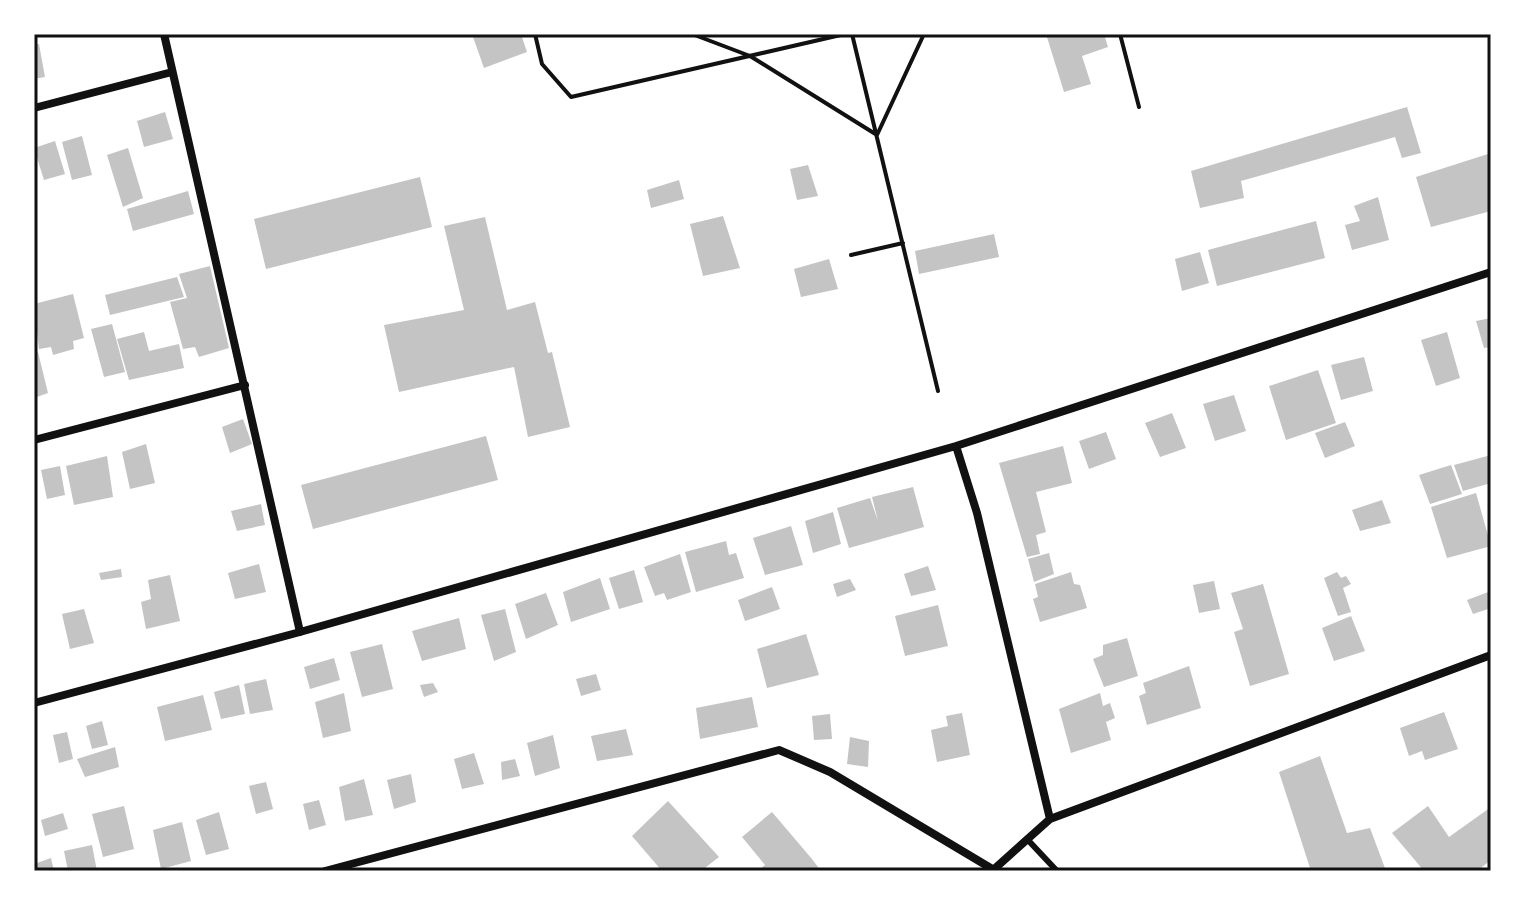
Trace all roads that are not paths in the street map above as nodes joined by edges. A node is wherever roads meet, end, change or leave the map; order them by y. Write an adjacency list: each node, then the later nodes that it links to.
1 (164, 34): 2 (street)
2 (172, 72): 3 (street); 5 (street)
3 (34, 108)
4 (1491, 272): 7 (street)
5 (245, 385): 6 (street); 8 (street)
6 (34, 440)
7 (956, 446): 8 (street); 11 (street)
8 (300, 632): 10 (street)
9 (1491, 655): 11 (street)
10 (34, 703)
11 (1050, 819): 12 (street)
12 (1027, 839): 13 (street); 15 (lane)
13 (993, 870): 14 (street)
14 (325, 871)
15 (1057, 871)

